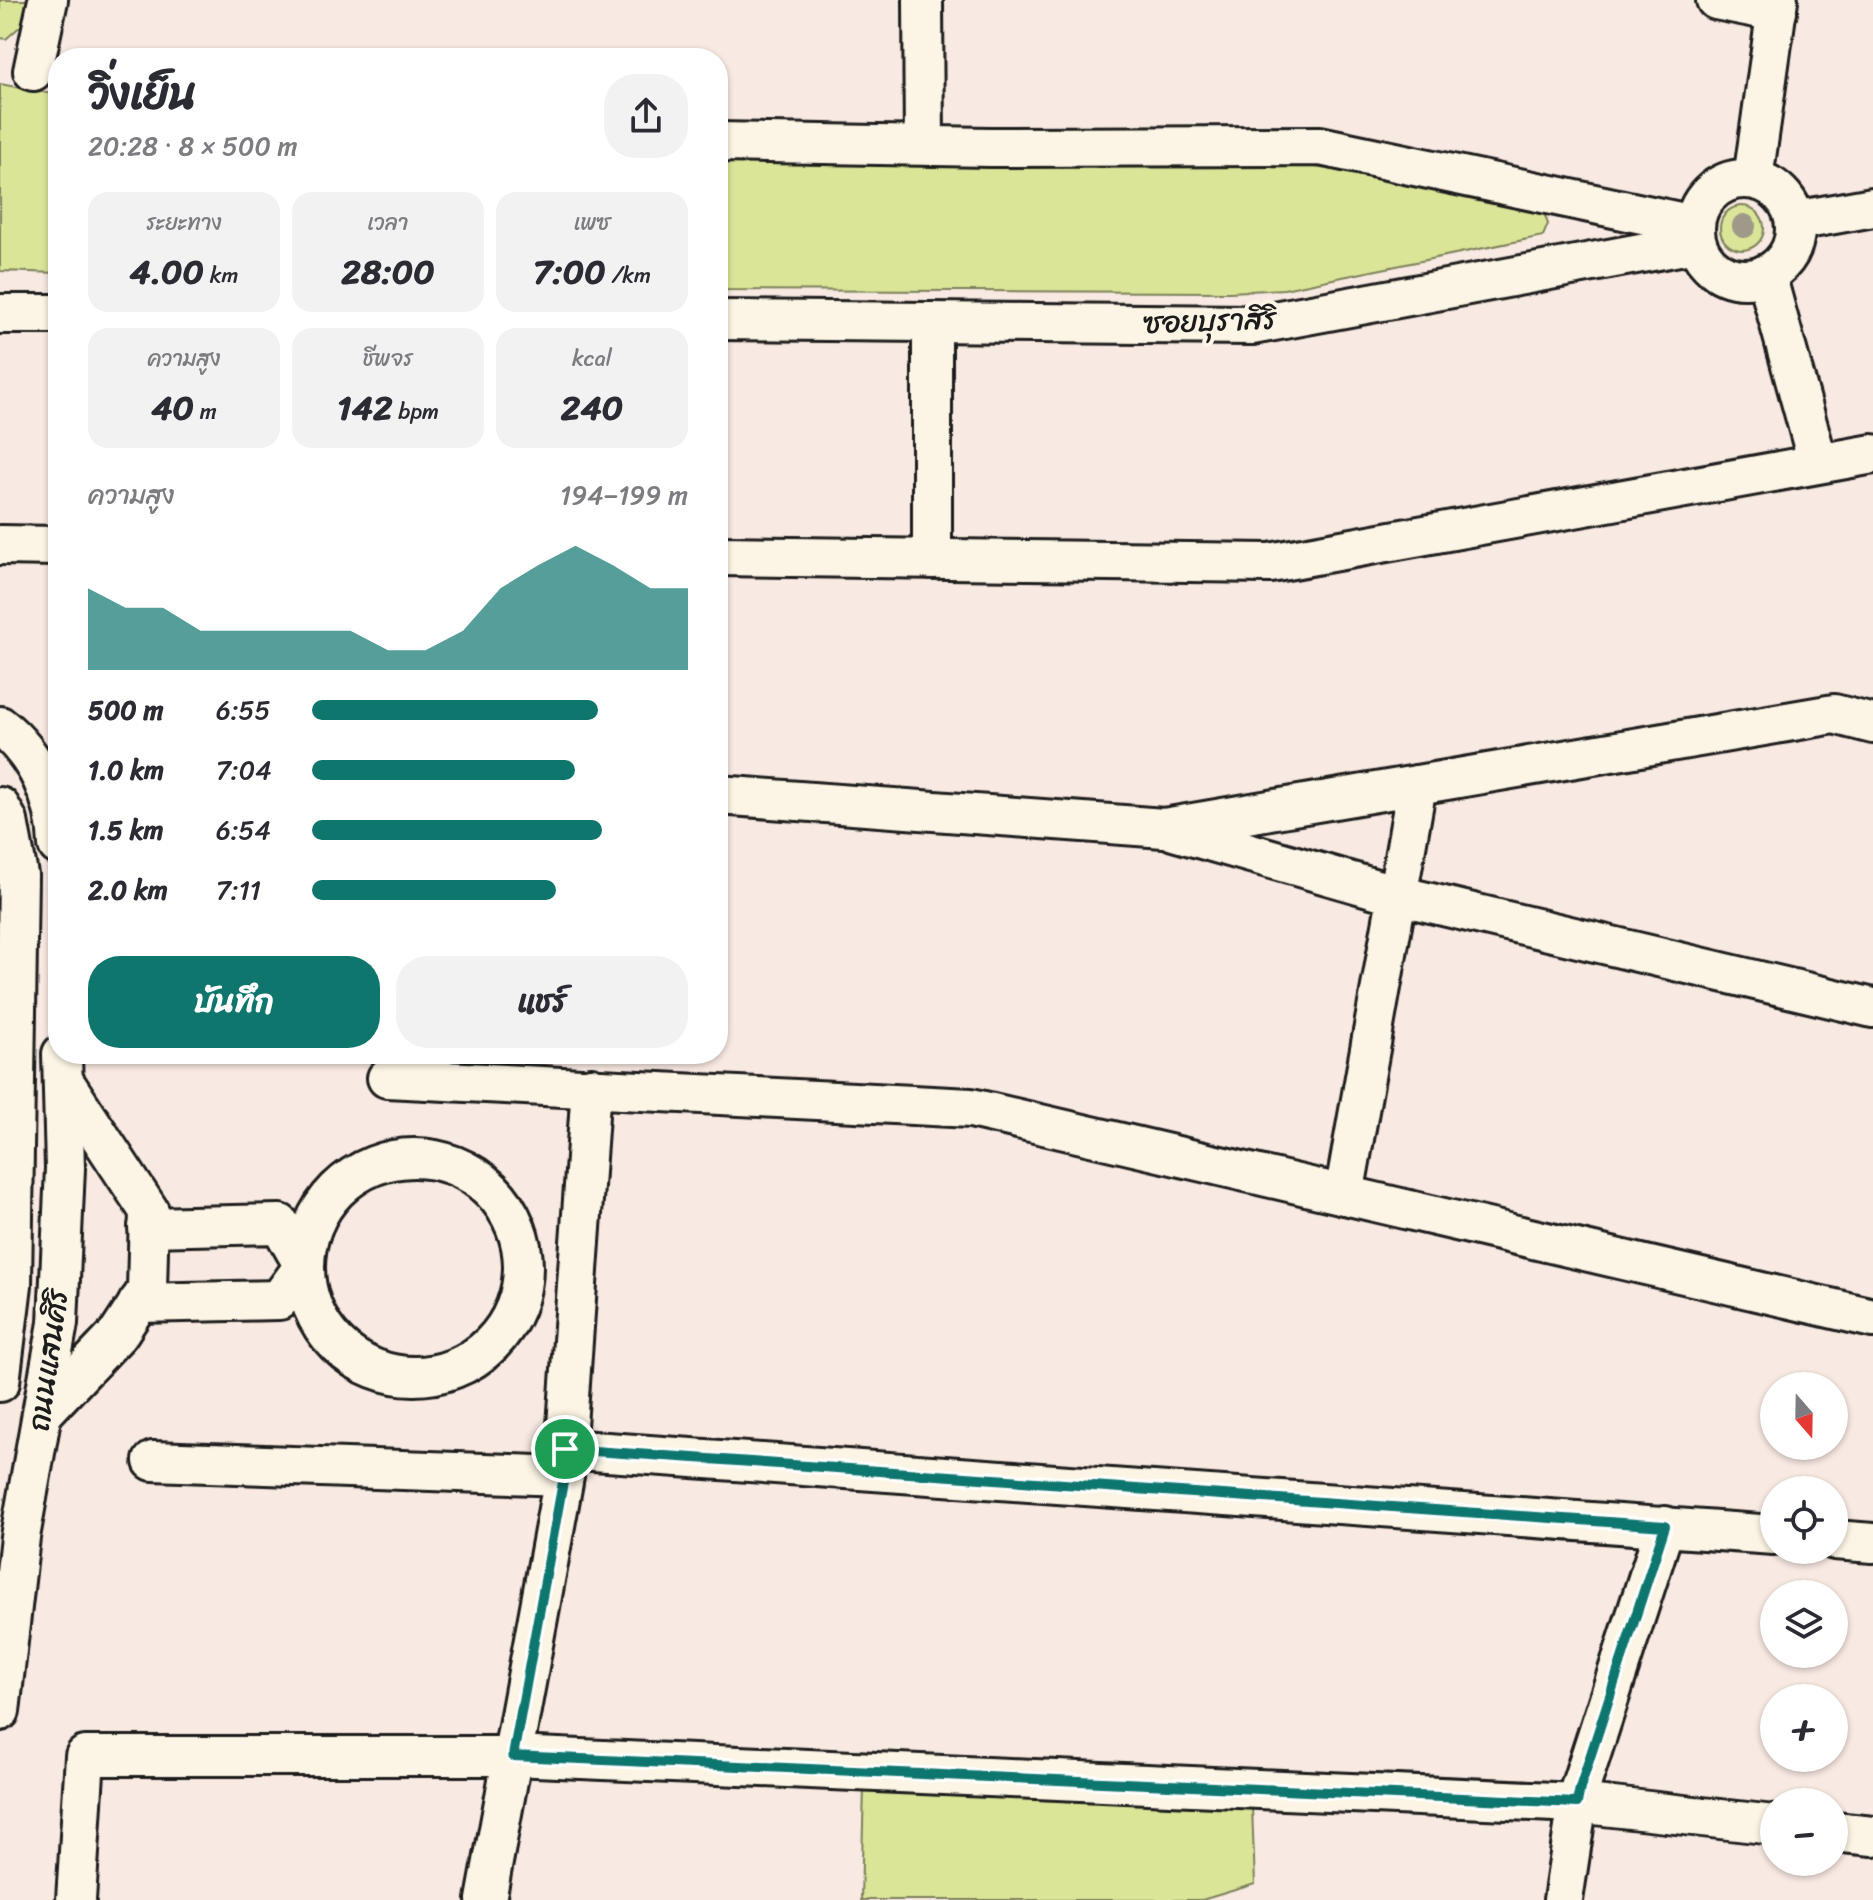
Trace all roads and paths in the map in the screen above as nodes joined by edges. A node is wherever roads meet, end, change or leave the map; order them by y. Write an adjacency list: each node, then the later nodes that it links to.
1 (48, 0): 5 (street)
2 (923, 0): 7 (street)
3 (1716, 0): 4 (street)
4 (1778, 6): 8 (street)
5 (30, 69)
6 (728, 142): 7 (street)
7 (924, 145): 11 (street)
8 (1753, 179): 10 (street); 11 (street)
9 (1873, 207): 10 (street)
10 (1795, 221): 12 (street)
11 (1695, 234): 12 (street); 16 (street, ซอยบุราสิริ)
12 (1766, 274): 18 (street)
13 (0, 314): 14 (street)
14 (48, 314)
15 (728, 320): 16 (street, ซอยบุราสิริ)
16 (932, 322): 22 (street)
17 (1873, 454): 18 (street)
18 (1818, 463): 22 (street)
19 (0, 545): 20 (street)
20 (48, 546)
21 (728, 556): 22 (street)
22 (932, 559)
23 (1873, 724): 25 (street)
24 (0, 726): 26 (street)
25 (1417, 785): 29 (street); 30 (street)
26 (48, 793)
27 (728, 796): 29 (street)
28 (0, 807): 35 (street, ถนนแสนศิริ)
29 (1164, 828): 30 (street)
30 (1397, 895): 31 (street); 36 (street)
31 (1873, 1008)
32 (575, 1076): 33 (street); 36 (street); 39 (street)
33 (387, 1078)
34 (63, 1081): 35 (street); 37 (street); 43 (street, ถนนแสนศิริ)
35 (15, 1107): 44 (street, ถนนแสนศิริ)
36 (1344, 1195): 42 (street)
37 (148, 1227): 38 (street); 41 (street)
38 (304, 1266): 40 (street); 40 (street); 41 (street)
39 (578, 1273): 40 (street); 47 (street)
40 (525, 1277)
41 (138, 1303): 45 (street)
42 (1873, 1318)
43 (50, 1370): 44 (street); 45 (street, ถนนแสนศิริ)
44 (1, 1372)
45 (42, 1414): 52 (street, ถนนแสนศิริ)
46 (153, 1461): 47 (street)
47 (565, 1463): 48 (street); 53 (street)
48 (1665, 1526): 49 (street); 54 (street)
49 (1760, 1534)
50 (1848, 1541): 51 (street)
51 (1873, 1543)
52 (0, 1711)
53 (513, 1756): 54 (street); 58 (street); 59 (street)
54 (1577, 1803): 55 (street); 60 (street)
55 (1760, 1823)
56 (1848, 1833): 57 (street)
57 (1873, 1836)
58 (76, 1900)
59 (486, 1900)
60 (1563, 1900)

